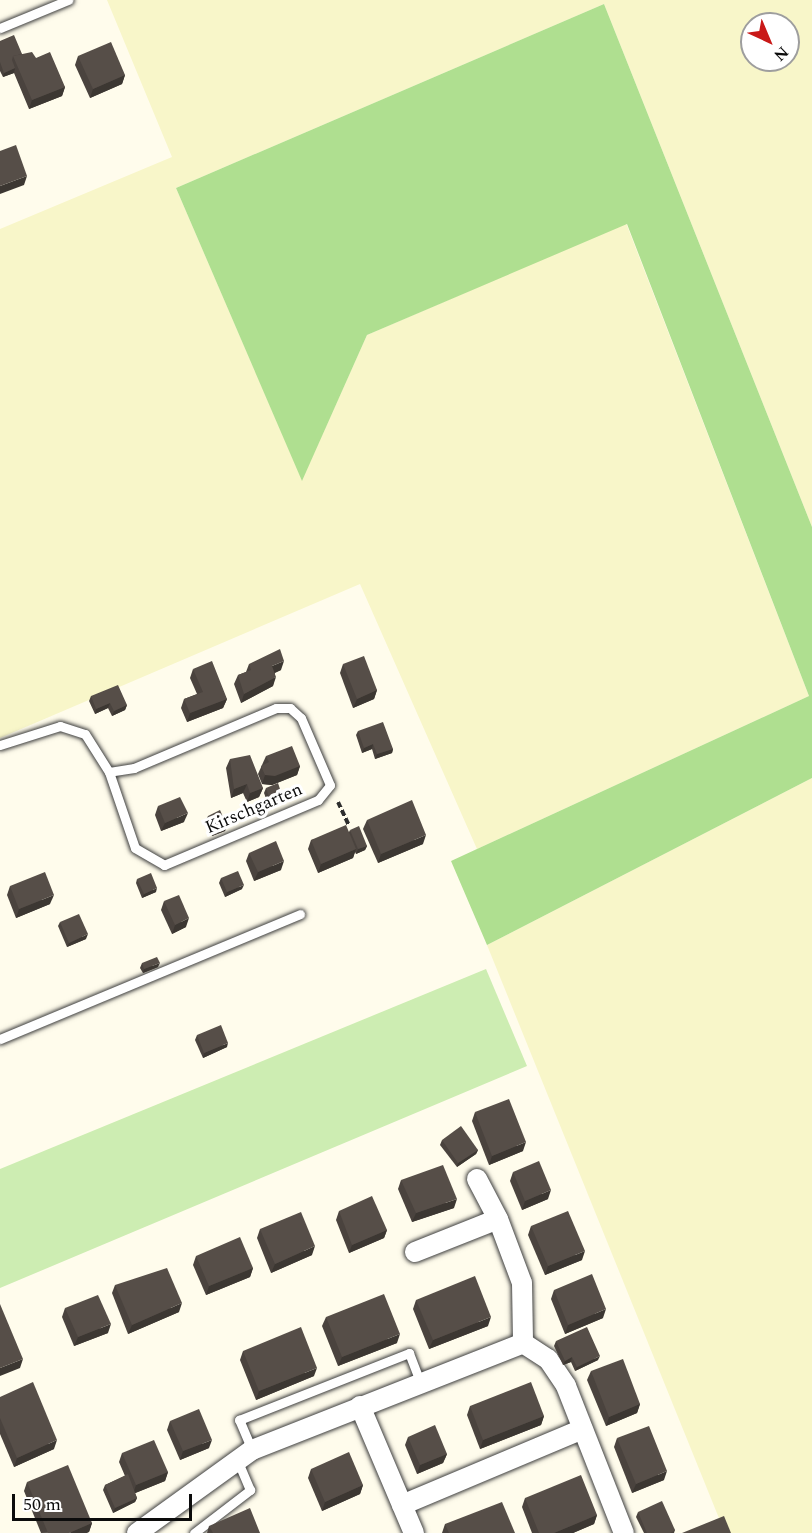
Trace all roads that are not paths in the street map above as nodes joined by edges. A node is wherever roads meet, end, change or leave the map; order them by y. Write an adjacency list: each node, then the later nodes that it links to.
1 (68, 0): 2 (lane)
2 (0, 28)
3 (0, 745): 4 (lane, Kirschgarten)
4 (109, 772): 4 (lane, Kirschgarten)
5 (300, 914): 6 (lane)
6 (0, 1039)
7 (477, 1179): 8 (street)
8 (498, 1219): 9 (street); 10 (street)
9 (415, 1252)
10 (523, 1343): 11 (street); 13 (street)
11 (420, 1381): 12 (street); 14 (lane)
12 (360, 1406): 14 (street); 15 (street)
13 (582, 1429): 15 (street); 19 (street)
14 (244, 1455): 16 (street); 17 (lane)
15 (402, 1505): 18 (street)
16 (137, 1533)
17 (194, 1533)
18 (414, 1533)
19 (624, 1533)

